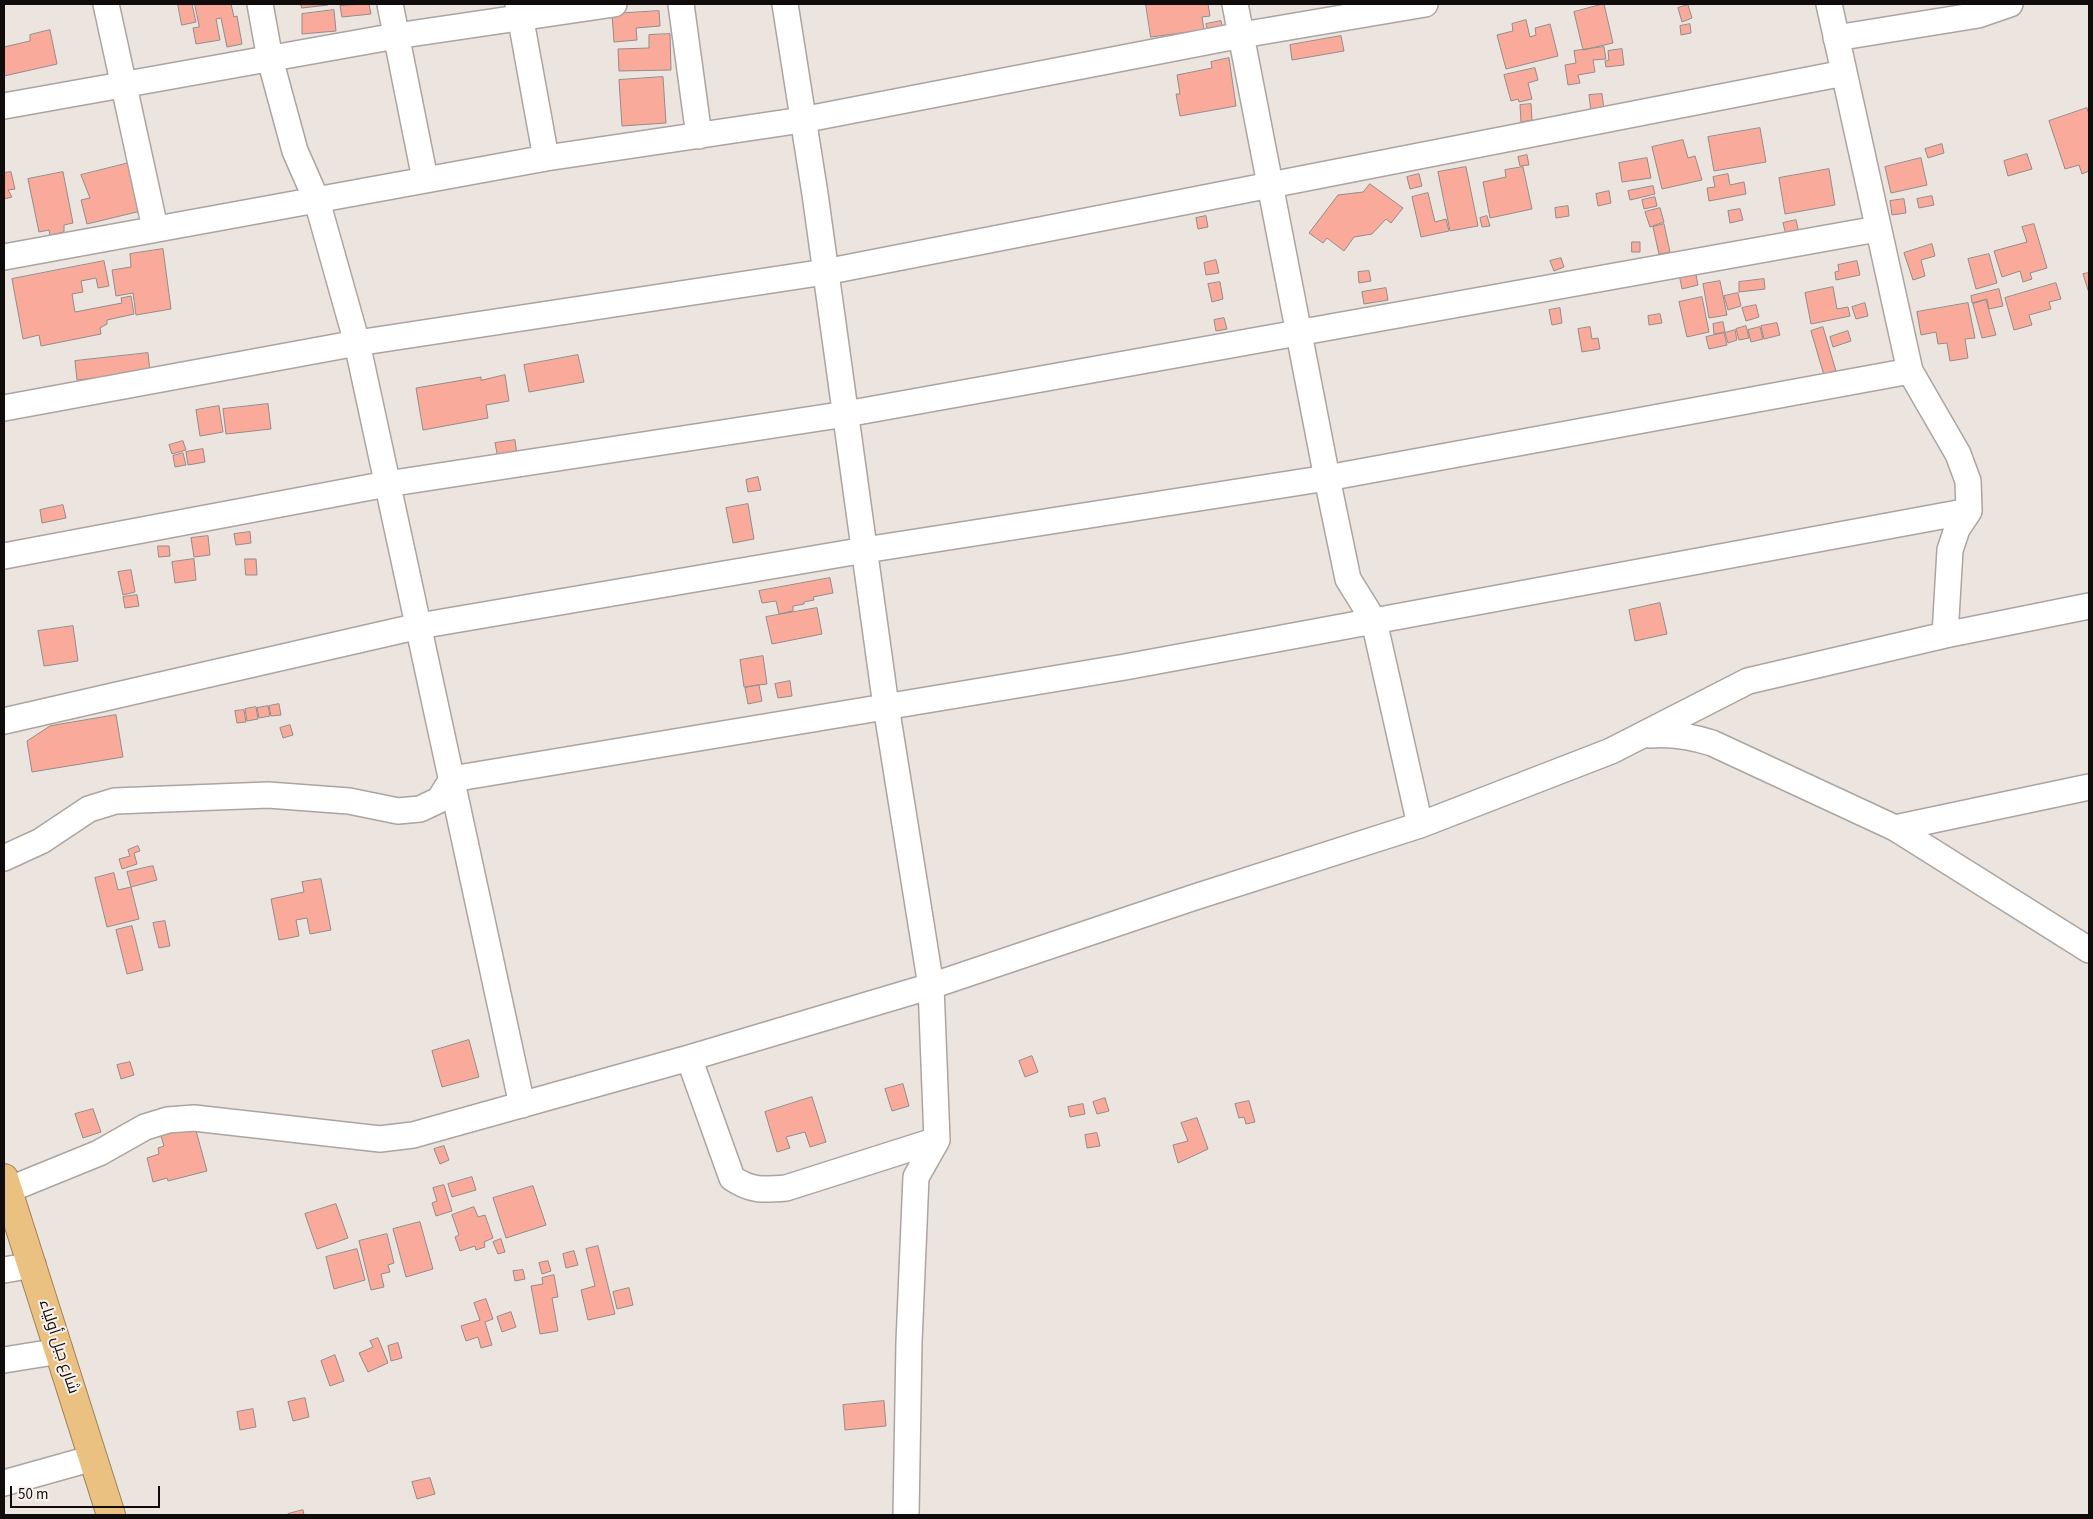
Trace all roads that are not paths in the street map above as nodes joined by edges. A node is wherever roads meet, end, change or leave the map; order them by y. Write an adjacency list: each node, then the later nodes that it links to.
1 (106, 4): 17 (street)
2 (260, 4): 15 (street)
3 (390, 4): 13 (street)
4 (614, 4): 11 (street)
5 (681, 4): 20 (street)
6 (785, 4): 19 (street)
7 (1235, 4): 12 (street)
8 (1425, 4): 12 (street)
9 (1829, 4): 14 (street)
10 (2010, 4): 14 (street)
11 (519, 11): 13 (street); 21 (street)
12 (1242, 35): 19 (street); 23 (street)
13 (396, 36): 15 (street); 22 (street)
14 (1836, 38): 16 (street)
15 (270, 59): 17 (street); 24 (street)
16 (1844, 73): 23 (street); 26 (street)
17 (123, 86): 18 (street); 25 (street)
18 (4, 106)
19 (802, 120): 20 (street); 28 (street)
20 (699, 136): 21 (street)
21 (546, 158): 22 (street)
22 (425, 179): 24 (street)
23 (1271, 185): 28 (street); 29 (street)
24 (317, 201): 25 (street); 30 (street)
25 (155, 228): 27 (street)
26 (1877, 229): 29 (street); 31 (street)
27 (4, 257)
28 (825, 272): 30 (street); 33 (street)
29 (1300, 333): 33 (street); 34 (street)
30 (357, 343): 32 (street); 35 (street)
31 (1910, 370): 34 (street); 36 (street)
32 (4, 408)
33 (846, 414): 35 (street); 37 (street)
34 (1326, 478): 37 (street); 40 (street)
35 (386, 484): 38 (street); 41 (street)
36 (1969, 511): 40 (street); 42 (street)
37 (865, 550): 41 (street); 43 (street)
38 (4, 556)
39 (2089, 606): 42 (street)
40 (1374, 621): 43 (street); 48 (street)
41 (419, 626): 44 (street); 46 (street)
42 (1945, 635): 45 (street)
43 (886, 706): 46 (street); 52 (street)
44 (4, 721)
45 (1646, 735): 48 (street); 49 (street)
46 (452, 779): 50 (street); 54 (street)
47 (2089, 787): 49 (street)
48 (1420, 825): 52 (street)
49 (1895, 828): 51 (street)
50 (4, 858)
51 (2089, 950)
52 (931, 986): 53 (street); 55 (street)
53 (689, 1058): 54 (street); 55 (street)
54 (522, 1104): 56 (street)
55 (937, 1140): 64 (street)
56 (6, 1184): 57 (highway, شارع جبل أولياء)
57 (33, 1265): 58 (street); 59 (highway, شارع جبل أولياء)
58 (4, 1270)
59 (60, 1352): 60 (street); 61 (highway, شارع جبل أولياء)
60 (4, 1360)
61 (93, 1458): 62 (street); 63 (highway, شارع جبل أولياء)
62 (4, 1483)
63 (111, 1515)
64 (906, 1515)

